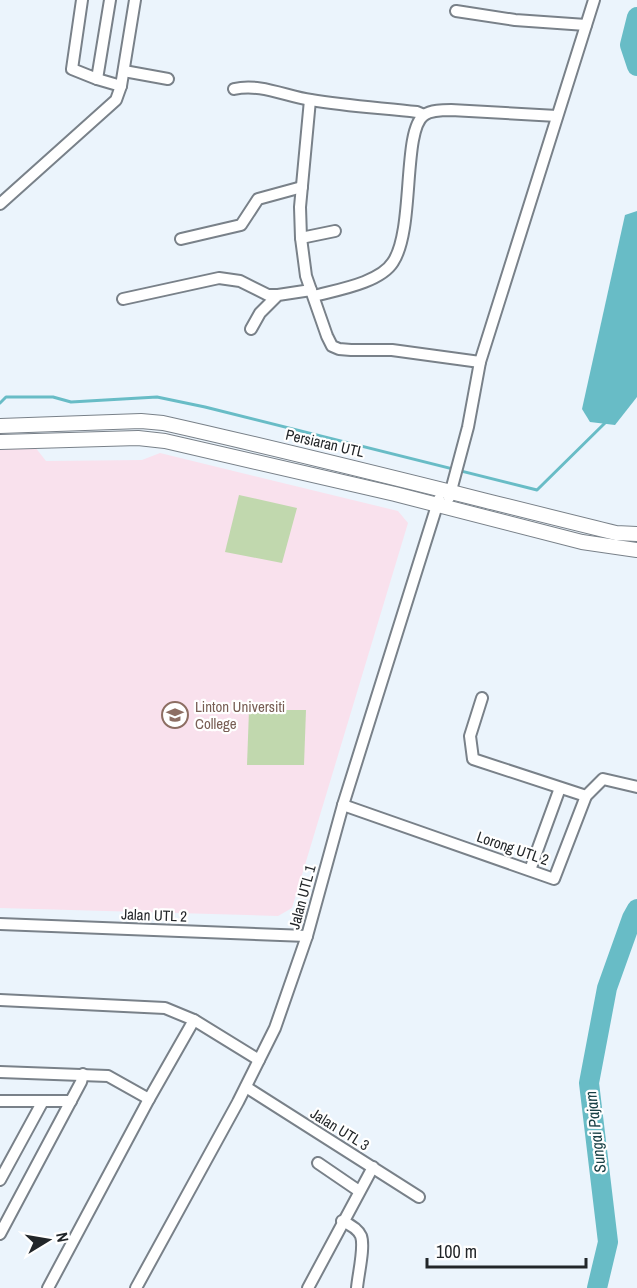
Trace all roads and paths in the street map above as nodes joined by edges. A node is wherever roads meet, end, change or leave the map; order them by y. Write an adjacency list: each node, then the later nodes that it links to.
1 (82, 0): 9 (street)
2 (110, 0): 9 (street)
3 (135, 0): 7 (street)
4 (594, 0): 6 (street, Jalan UTL 1)
5 (456, 10): 6 (street)
6 (586, 25): 14 (street, Jalan UTL 1)
7 (124, 71): 8 (street); 10 (street)
8 (168, 79)
9 (97, 80): 10 (street)
10 (121, 86): 16 (street)
11 (234, 89): 12 (street)
12 (310, 100): 13 (street); 15 (street)
13 (424, 115): 14 (street); 20 (street)
14 (556, 116): 24 (street, Jalan UTL 1)
15 (302, 187): 18 (street); 19 (street)
16 (0, 204)
17 (334, 231): 18 (street)
18 (301, 238): 20 (street)
19 (182, 239)
20 (312, 293): 21 (street); 24 (street)
21 (278, 295): 22 (street); 23 (street)
22 (123, 299)
23 (250, 329)
24 (480, 362): 27 (street, Jalan UTL 1)
25 (0, 426): 27 (street, Persiaran UTL)
26 (0, 442): 27 (street, Persiaran UTL)
27 (446, 495): 28 (street, Persiaran UTL); 29 (street, Persiaran UTL); 34 (street, Jalan UTL 1)
28 (637, 534)
29 (637, 550)
30 (482, 698): 31 (street)
31 (560, 788): 33 (street); 35 (street)
32 (637, 788): 33 (street)
33 (586, 796): 35 (street, Lorong UTL 2)
34 (343, 805): 35 (street, Lorong UTL 2); 37 (street, Jalan UTL 1)
35 (530, 870)
36 (0, 924): 37 (street, Jalan UTL 2)
37 (307, 936): 40 (street, Jalan UTL 1)
38 (0, 1000): 39 (street)
39 (194, 1020): 40 (street); 44 (street)
40 (259, 1060): 43 (street, Jalan UTL 1)
41 (0, 1072): 42 (street)
42 (83, 1074): 44 (street); 47 (street)
43 (246, 1087): 49 (street, Jalan UTL 3); 56 (street, Jalan UTL 1)
44 (149, 1099): 55 (street)
45 (0, 1101): 46 (street)
46 (43, 1101): 47 (street); 50 (street)
47 (71, 1101): 54 (street)
48 (318, 1163): 51 (street)
49 (373, 1167): 51 (street); 52 (street, Jalan UTL 3)
50 (0, 1180)
51 (359, 1191): 53 (street)
52 (419, 1197)
53 (342, 1221): 57 (street); 58 (street)
54 (0, 1234)
55 (48, 1288)
56 (136, 1288)
57 (308, 1288)
58 (357, 1288)

